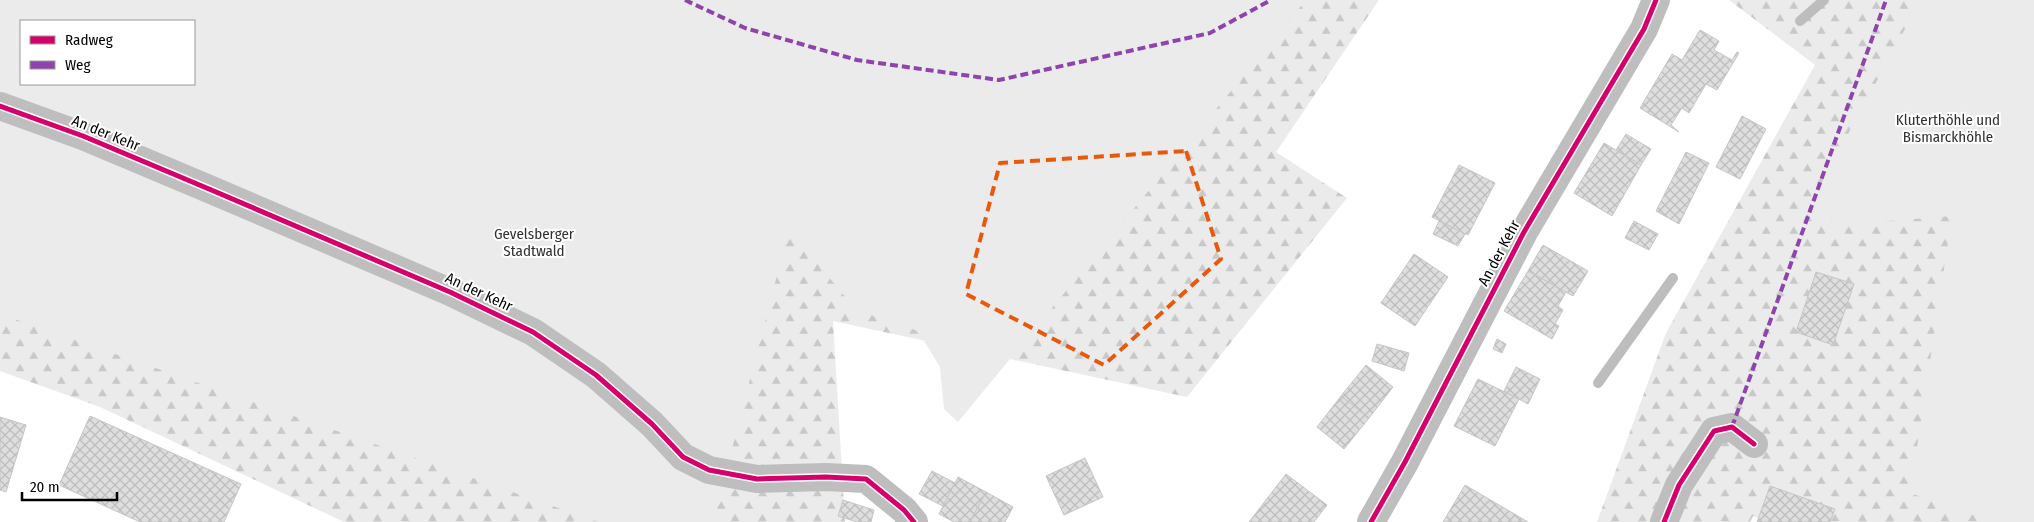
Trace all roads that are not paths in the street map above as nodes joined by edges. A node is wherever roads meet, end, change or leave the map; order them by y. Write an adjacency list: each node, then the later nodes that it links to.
1 (1656, 0): 5 (street, An der Kehr)
2 (0, 106): 4 (street, An der Kehr)
3 (1754, 444): 6 (street)
4 (914, 522)
5 (1371, 522)
6 (1664, 522)

